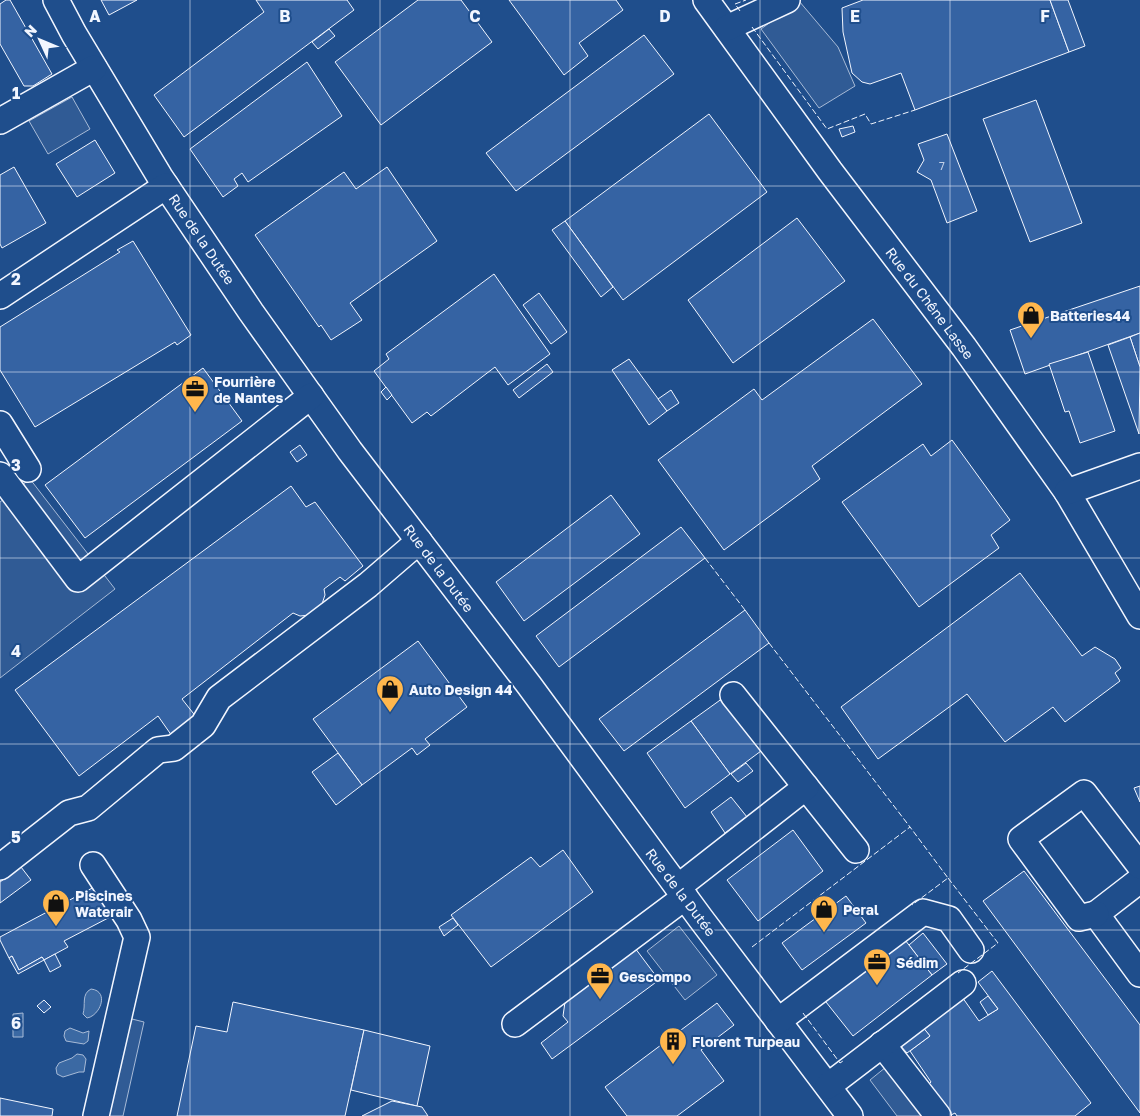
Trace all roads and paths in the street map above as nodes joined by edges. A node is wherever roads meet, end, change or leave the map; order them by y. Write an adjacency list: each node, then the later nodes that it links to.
1 (56, 0): 5 (street, Rue de la Dutée)
2 (706, 0): 4 (street, Rue du Chêne Lasse)
3 (787, 0): 4 (street)
4 (726, 28): 14 (street, Rue du Chêne Lasse)
5 (94, 68): 6 (street); 7 (street, Rue de la Dutée)
6 (0, 121)
7 (166, 186): 8 (street); 9 (street, Rue de la Dutée)
8 (0, 296)
9 (311, 396): 13 (street); 15 (street, Rue de la Dutée)
10 (0, 424): 12 (street)
11 (1140, 466): 14 (street)
12 (28, 469)
13 (0, 475)
14 (1067, 492): 16 (street, Rue du Chêne Lasse)
15 (419, 541): 22 (street); 24 (street, Rue de la Dutée)
16 (1140, 616)
17 (733, 696): 18 (street)
18 (806, 787): 19 (street); 24 (street)
19 (856, 850)
20 (93, 865): 33 (street)
21 (1140, 866): 25 (street)
22 (0, 867)
23 (1140, 880): 25 (street)
24 (681, 892): 29 (street, Rue de la Dutée); 30 (street)
25 (1096, 914): 27 (street)
26 (970, 950): 29 (street)
27 (1140, 974)
28 (963, 983): 31 (street)
29 (778, 1021): 32 (street, Rue de la Dutée)
30 (516, 1024)
31 (882, 1044): 32 (street); 35 (street)
32 (828, 1086): 34 (street, Rue de la Dutée)
33 (96, 1116)
34 (850, 1116)
35 (938, 1116)

